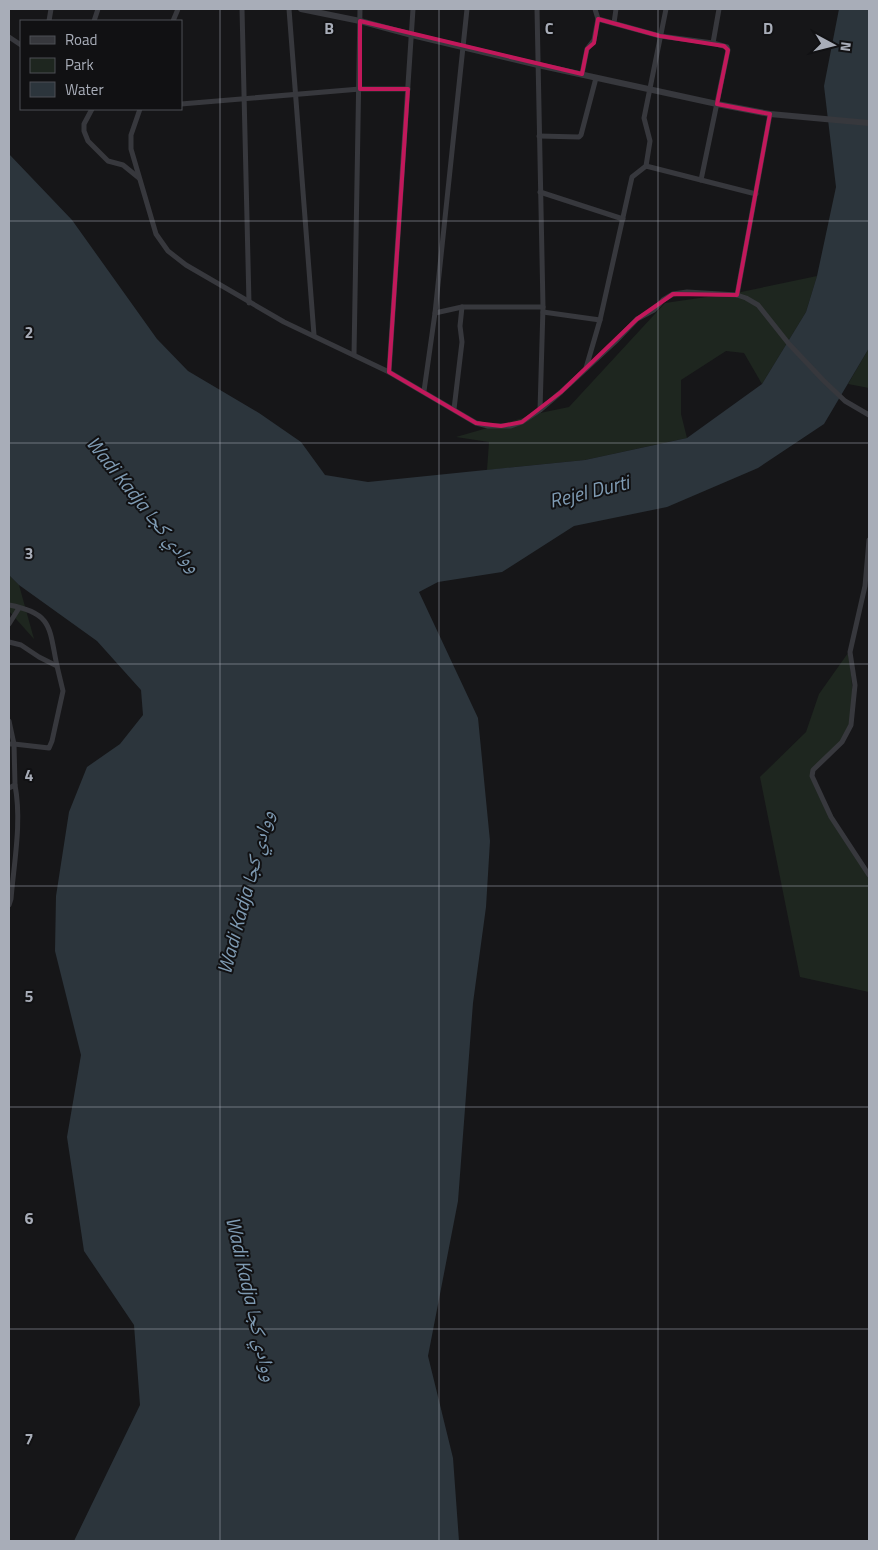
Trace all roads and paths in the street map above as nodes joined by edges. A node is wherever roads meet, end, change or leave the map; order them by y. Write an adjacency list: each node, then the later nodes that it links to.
1 (242, 9): 28 (street)
2 (289, 9): 27 (street)
3 (301, 9): 13 (street)
4 (360, 9): 13 (street)
5 (413, 9): 15 (street)
6 (467, 9): 20 (street)
7 (536, 9): 21 (street)
8 (595, 9): 12 (street)
9 (616, 9): 14 (street)
10 (666, 9): 16 (street)
11 (719, 9): 19 (street)
12 (598, 19): 14 (street); 22 (street)
13 (360, 21): 15 (street); 24 (street)
14 (614, 23): 16 (street)
15 (412, 35): 20 (street); 25 (street)
16 (660, 36): 19 (street); 26 (street)
17 (9, 37): 18 (street)
18 (20, 44)
19 (713, 44): 30 (street)
20 (463, 47): 21 (street); 46 (street)
21 (538, 64): 22 (street); 35 (street)
22 (582, 74): 23 (street)
23 (596, 78): 26 (street); 35 (street)
24 (360, 89): 25 (street); 27 (street); 49 (street)
25 (408, 89): 51 (street)
26 (650, 89): 30 (street); 36 (street)
27 (295, 95): 28 (street); 48 (street)
28 (244, 99): 29 (street); 43 (street)
29 (182, 104)
30 (717, 104): 33 (street); 38 (street)
31 (91, 110): 37 (street)
32 (140, 110): 37 (street)
33 (770, 114): 34 (street); 40 (street)
34 (869, 123)
35 (539, 136): 39 (street)
36 (646, 166): 38 (street); 41 (street)
37 (139, 178): 43 (street)
38 (701, 180): 40 (street)
39 (540, 192): 41 (street); 45 (street)
40 (756, 194): 42 (street)
41 (623, 219): 47 (street)
42 (737, 295): 50 (street); 55 (street)
43 (249, 303): 48 (street)
44 (462, 307): 45 (street); 46 (street); 53 (street)
45 (543, 310): 47 (street); 54 (street)
46 (435, 313): 52 (street)
47 (600, 320): 50 (street)
48 (314, 335): 49 (street)
49 (354, 355): 51 (street)
50 (586, 369): 54 (street)
51 (389, 372): 52 (street)
52 (424, 391): 53 (street)
53 (454, 409): 54 (street)
54 (540, 410)
55 (869, 415)
56 (869, 540): 66 (street)
57 (9, 605): 58 (street)
58 (19, 608): 59 (street); 61 (street)
59 (9, 624)
60 (9, 642): 61 (street)
61 (57, 666): 63 (street)
62 (9, 721): 63 (street)
63 (11, 744): 64 (street)
64 (15, 785): 65 (street); 67 (street)
65 (9, 788)
66 (869, 875)
67 (9, 905)

